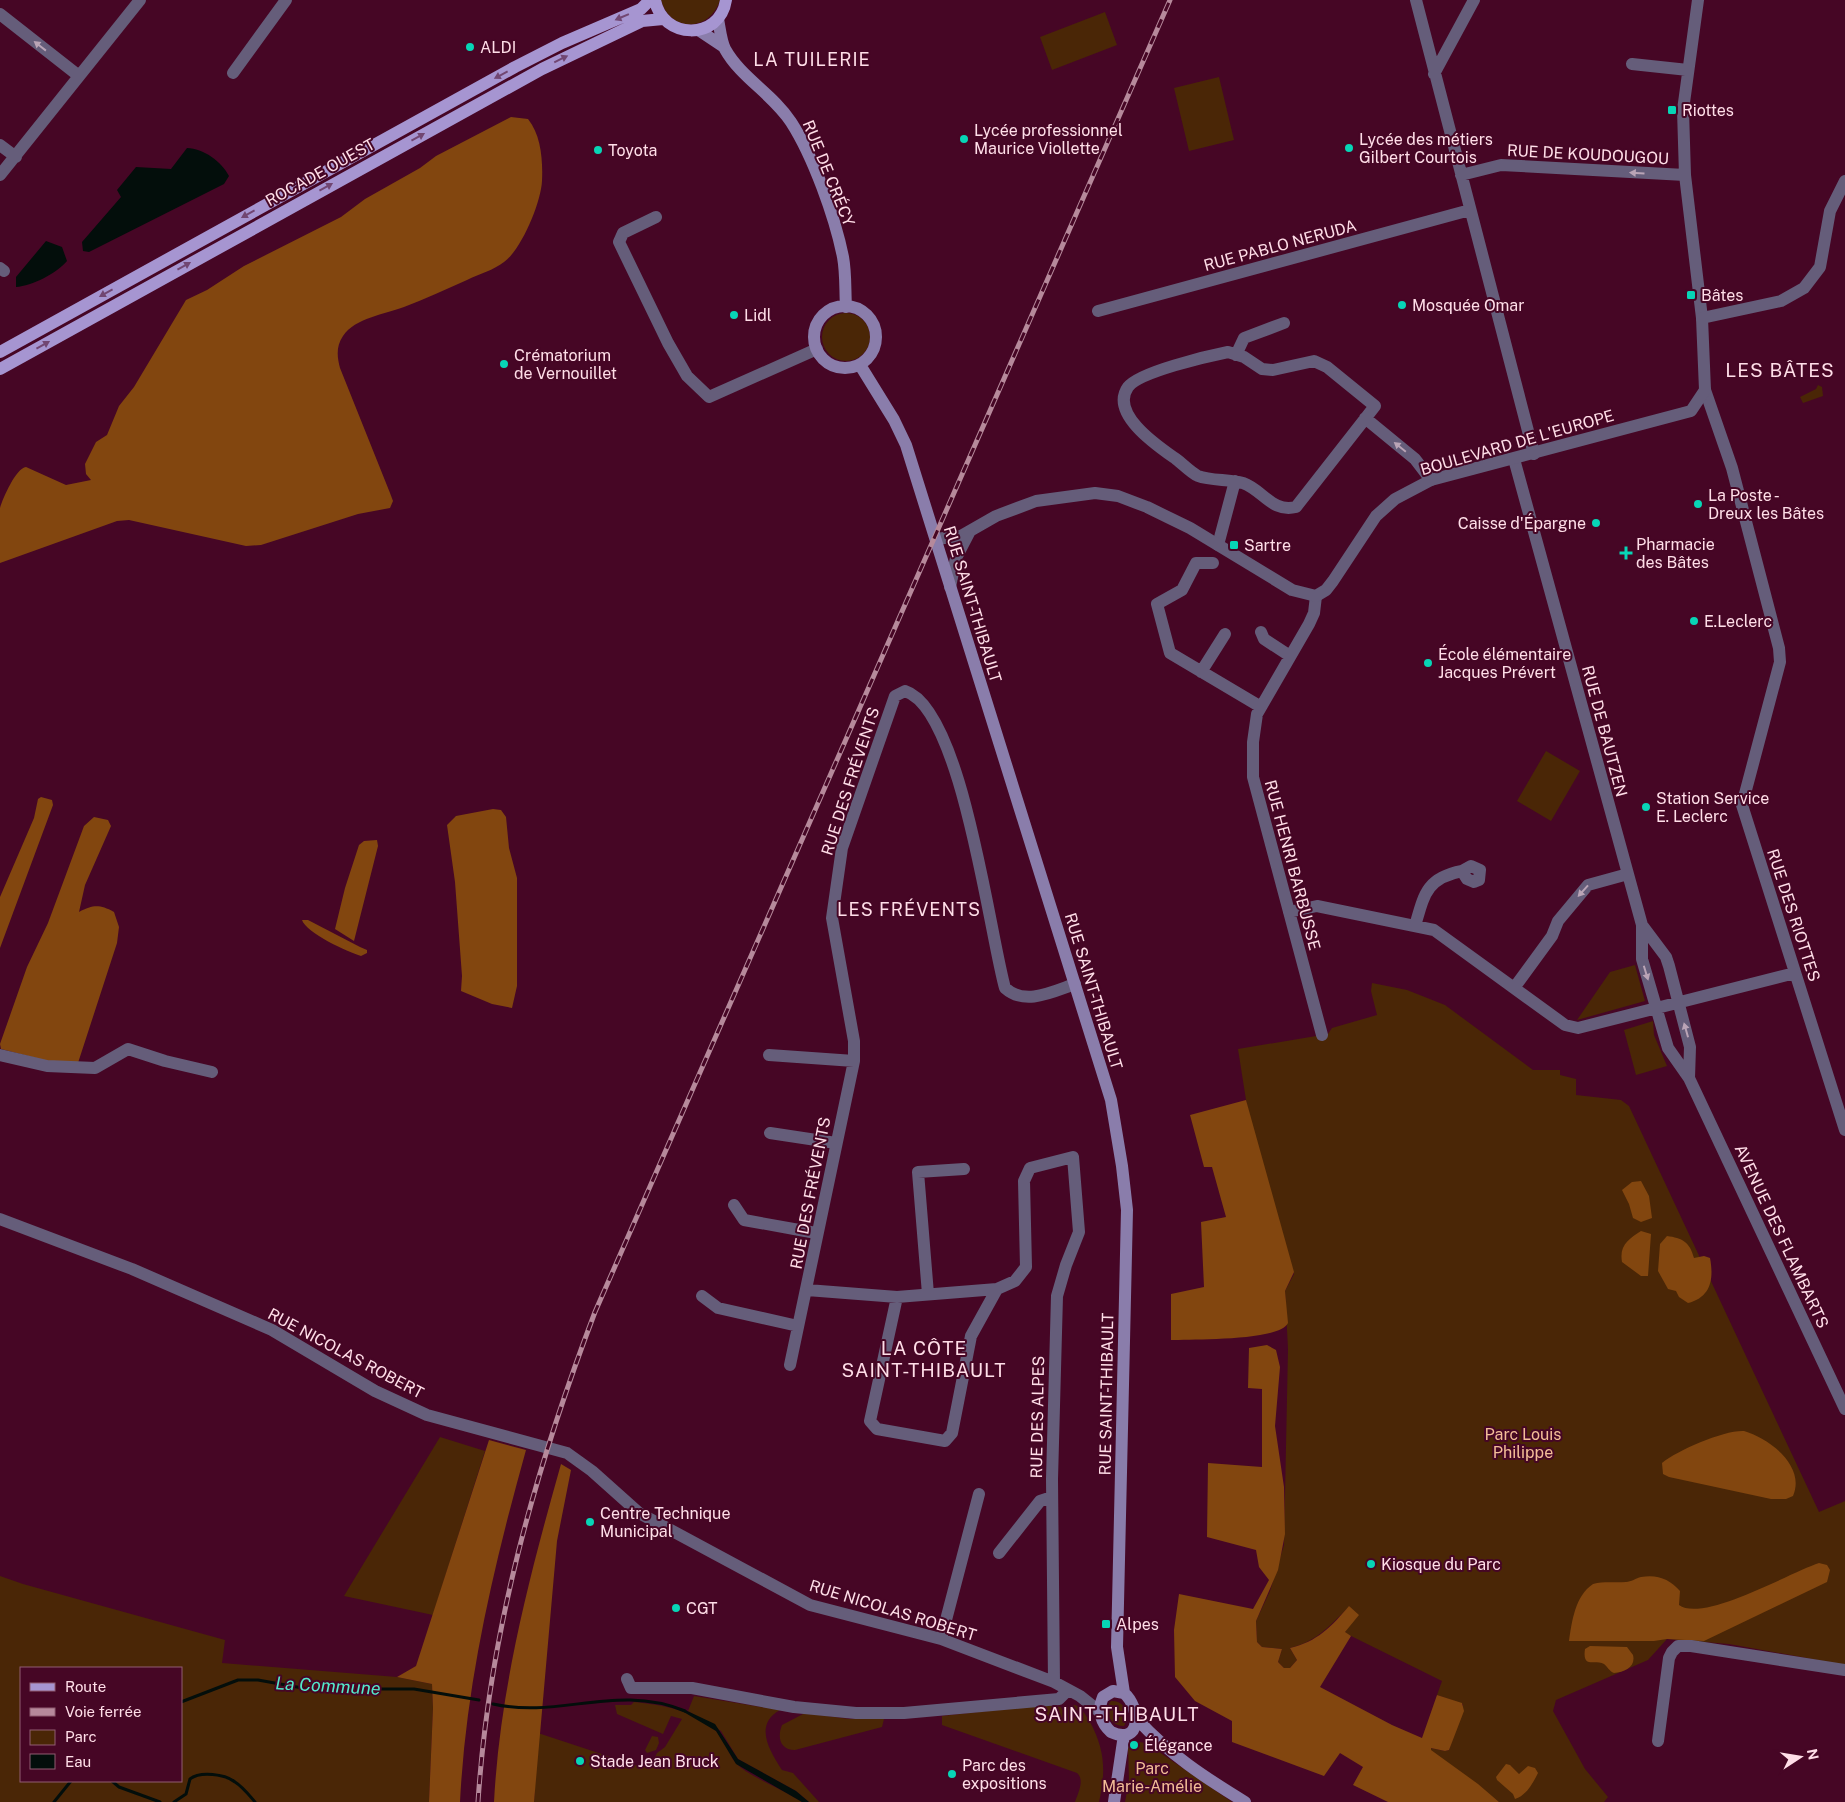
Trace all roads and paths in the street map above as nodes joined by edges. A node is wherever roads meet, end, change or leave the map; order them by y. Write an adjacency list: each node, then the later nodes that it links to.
1 (140, 0): 18 (street)
2 (286, 0): 16 (street)
3 (650, 0): 32 (main road, ROCADE OUEST, one-way to 32)
4 (655, 0): 10 (main road)
5 (726, 0): 11 (main road)
6 (1416, 0): 17 (street)
7 (1474, 0): 17 (street)
8 (1698, 0): 15 (street)
9 (0, 14): 18 (street, one-way to 9)
10 (663, 19): 12 (main road); 35 (main road, ROCADE OUEST, one-way to 10)
11 (718, 19): 12 (main road); 13 (main road, RUE DE CRÉCY)
12 (700, 30): 13 (main road, RUE DE CRÉCY)
13 (724, 47): 27 (main road, RUE DE CRÉCY)
14 (1632, 64): 15 (street)
15 (1688, 70): 23 (street)
16 (233, 73)
17 (1434, 74): 22 (street)
18 (79, 76): 20 (street)
19 (0, 145): 20 (street)
20 (16, 157): 21 (street)
21 (0, 175)
22 (1461, 175): 23 (street, RUE DE KOUDOUGOU, one-way to 22); 25 (street)
23 (1685, 175): 29 (street)
24 (1845, 181): 29 (street)
25 (1470, 210): 28 (street, RUE PABLO NERUDA); 38 (street)
26 (656, 217): 31 (street)
27 (846, 306): 31 (main road); 34 (main road)
28 (1098, 311)
29 (1702, 318): 36 (street)
30 (1284, 323): 33 (street)
31 (817, 349): 34 (main road)
32 (0, 352)
33 (1236, 355): 37 (street); 41 (street)
34 (860, 365): 43 (main road, RUE SAINT-THIBAULT)
35 (0, 369)
36 (1705, 390): 38 (street, BOULEVARD DE L'EUROPE); 59 (street, RUE DES RIOTTES)
37 (1365, 418): 40 (street, one-way to 37); 41 (street)
38 (1534, 454): 39 (street, BOULEVARD DE L'EUROPE)
39 (1514, 459): 40 (street, BOULEVARD DE L'EUROPE); 55 (street, RUE DE BAUTZEN)
40 (1431, 480): 48 (street, BOULEVARD DE L'EUROPE)
41 (1235, 481): 44 (street)
42 (965, 534): 43 (street); 44 (street); 45 (street); 47 (street)
43 (936, 540): 45 (main road, RUE SAINT-THIBAULT)
44 (1218, 545): 48 (street)
45 (943, 563): 47 (main road, RUE SAINT-THIBAULT)
46 (1213, 563): 52 (street)
47 (950, 587): 60 (main road, RUE SAINT-THIBAULT)
48 (1316, 596): 51 (street, RUE HENRI BARBUSSE)
49 (1261, 632): 51 (street)
50 (1225, 634): 52 (street)
51 (1290, 656): 53 (street, RUE HENRI BARBUSSE)
52 (1201, 672): 53 (street)
53 (1261, 707): 56 (street, RUE HENRI BARBUSSE)
54 (1462, 871): 58 (street)
55 (1628, 874): 57 (street, RUE DE BAUTZEN); 61 (street, one-way to 61)
56 (1289, 912): 58 (street); 64 (street, RUE HENRI BARBUSSE)
57 (1642, 925): 62 (street, RUE DE BAUTZEN); 63 (street, RUE DE BAUTZEN, one-way to 63)
58 (1415, 926): 61 (street)
59 (1795, 973): 62 (street); 70 (street, RUE DES RIOTTES)
60 (1075, 984): 67 (street, RUE DES FRÉVENTS); 89 (main road, RUE SAINT-THIBAULT)
61 (1514, 988): 63 (street)
62 (1678, 1003): 63 (street); 69 (street, RUE DE BAUTZEN, one-way to 62)
63 (1657, 1008): 69 (street, RUE DE BAUTZEN)
64 (1322, 1035)
65 (0, 1055): 68 (street)
66 (769, 1055): 67 (street)
67 (854, 1061): 72 (street, RUE DES FRÉVENTS)
68 (212, 1072)
69 (1689, 1078): 84 (street, AVENUE DES FLAMBARTS)
70 (1845, 1130)
71 (770, 1133): 72 (street)
72 (836, 1143): 76 (street, RUE DES FRÉVENTS)
73 (964, 1169): 79 (street)
74 (734, 1205): 76 (street)
75 (0, 1219): 88 (street, RUE NICOLAS ROBERT)
76 (816, 1233): 78 (street, RUE DES FRÉVENTS)
77 (997, 1289): 79 (street); 81 (street); 86 (street, RUE DES ALPES)
78 (807, 1290): 81 (street); 82 (street, RUE DES FRÉVENTS)
79 (928, 1294): 81 (street)
80 (702, 1296): 82 (street)
81 (897, 1297)
82 (798, 1326): 83 (street, RUE DES FRÉVENTS)
83 (790, 1365)
84 (1845, 1409)
85 (979, 1494): 88 (street)
86 (1052, 1497): 87 (street); 92 (street, RUE DES ALPES)
87 (999, 1553)
88 (941, 1639): 92 (street, RUE NICOLAS ROBERT)
89 (1117, 1659): 94 (main road, RUE SAINT-THIBAULT); 95 (main road, RUE SAINT-THIBAULT)
90 (1845, 1670): 100 (street)
91 (627, 1679): 93 (street)
92 (1054, 1682): 93 (street, RUE NICOLAS ROBERT)
93 (1068, 1690): 96 (street, RUE NICOLAS ROBERT)
94 (1124, 1693): 95 (main road); 98 (main road)
95 (1106, 1695): 96 (street, RUE NICOLAS ROBERT); 97 (main road)
96 (1080, 1696): 97 (street, RUE NICOLAS ROBERT)
97 (1100, 1712): 99 (main road)
98 (1136, 1719): 99 (main road); 101 (main road)
99 (1123, 1734): 101 (main road); 102 (main road)
100 (1658, 1741)
101 (1161, 1745): 103 (main road)
102 (1114, 1802)
103 (1245, 1802)

